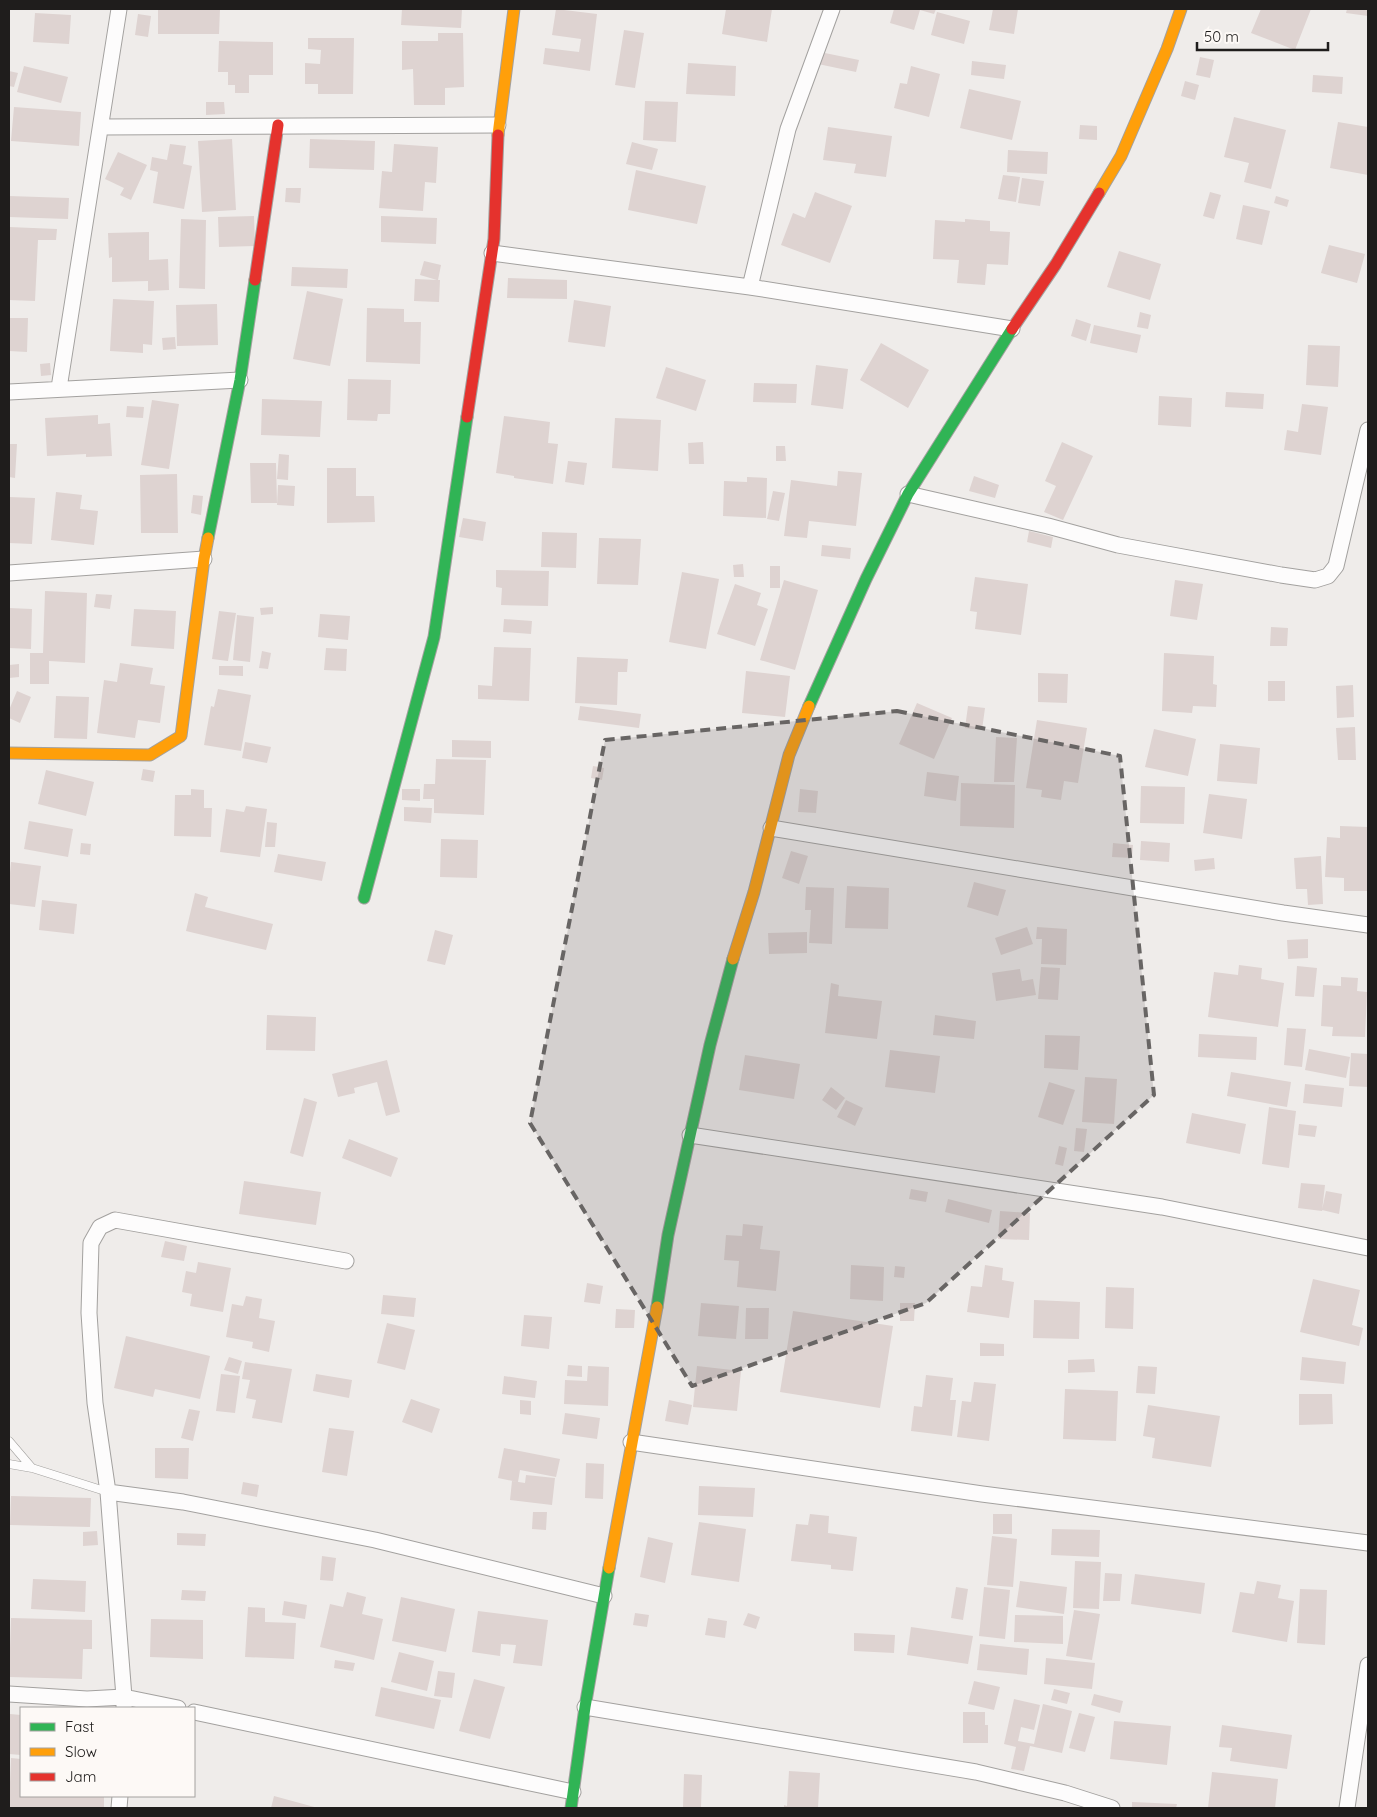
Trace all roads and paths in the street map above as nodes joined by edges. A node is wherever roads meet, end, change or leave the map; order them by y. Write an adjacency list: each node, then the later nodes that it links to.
1 (119, 9): 7 (street)
2 (514, 9): 5 (street)
3 (832, 9): 9 (street)
4 (1181, 9): 10 (street)
5 (498, 124): 6 (street); 8 (street)
6 (278, 125): 7 (street); 11 (street)
7 (101, 127): 12 (street)
8 (492, 253): 9 (street); 20 (street)
9 (750, 287): 10 (street)
10 (1012, 329): 15 (street)
11 (240, 380): 12 (street); 16 (street)
12 (59, 388): 13 (street)
13 (9, 392)
14 (1368, 430): 15 (street)
15 (908, 494): 19 (street)
16 (204, 559): 17 (street); 18 (street)
17 (9, 573)
18 (9, 753)
19 (771, 828): 21 (street); 22 (street)
20 (364, 898)
21 (1368, 925)
22 (690, 1135): 23 (street); 26 (street)
23 (1368, 1248)
24 (346, 1261): 29 (street)
25 (9, 1441): 28 (lane)
26 (631, 1442): 30 (street); 31 (street)
27 (9, 1464): 28 (lane)
28 (32, 1468): 29 (lane)
29 (108, 1492): 31 (street); 34 (street)
30 (1368, 1543)
31 (604, 1596): 36 (street)
32 (1368, 1665): 41 (street)
33 (9, 1694): 34 (street)
34 (124, 1703): 35 (street)
35 (167, 1707)
36 (585, 1707): 38 (street); 40 (street)
37 (195, 1712): 38 (street)
38 (572, 1792): 39 (street)
39 (571, 1808)
40 (1112, 1808)
41 (1347, 1808)

